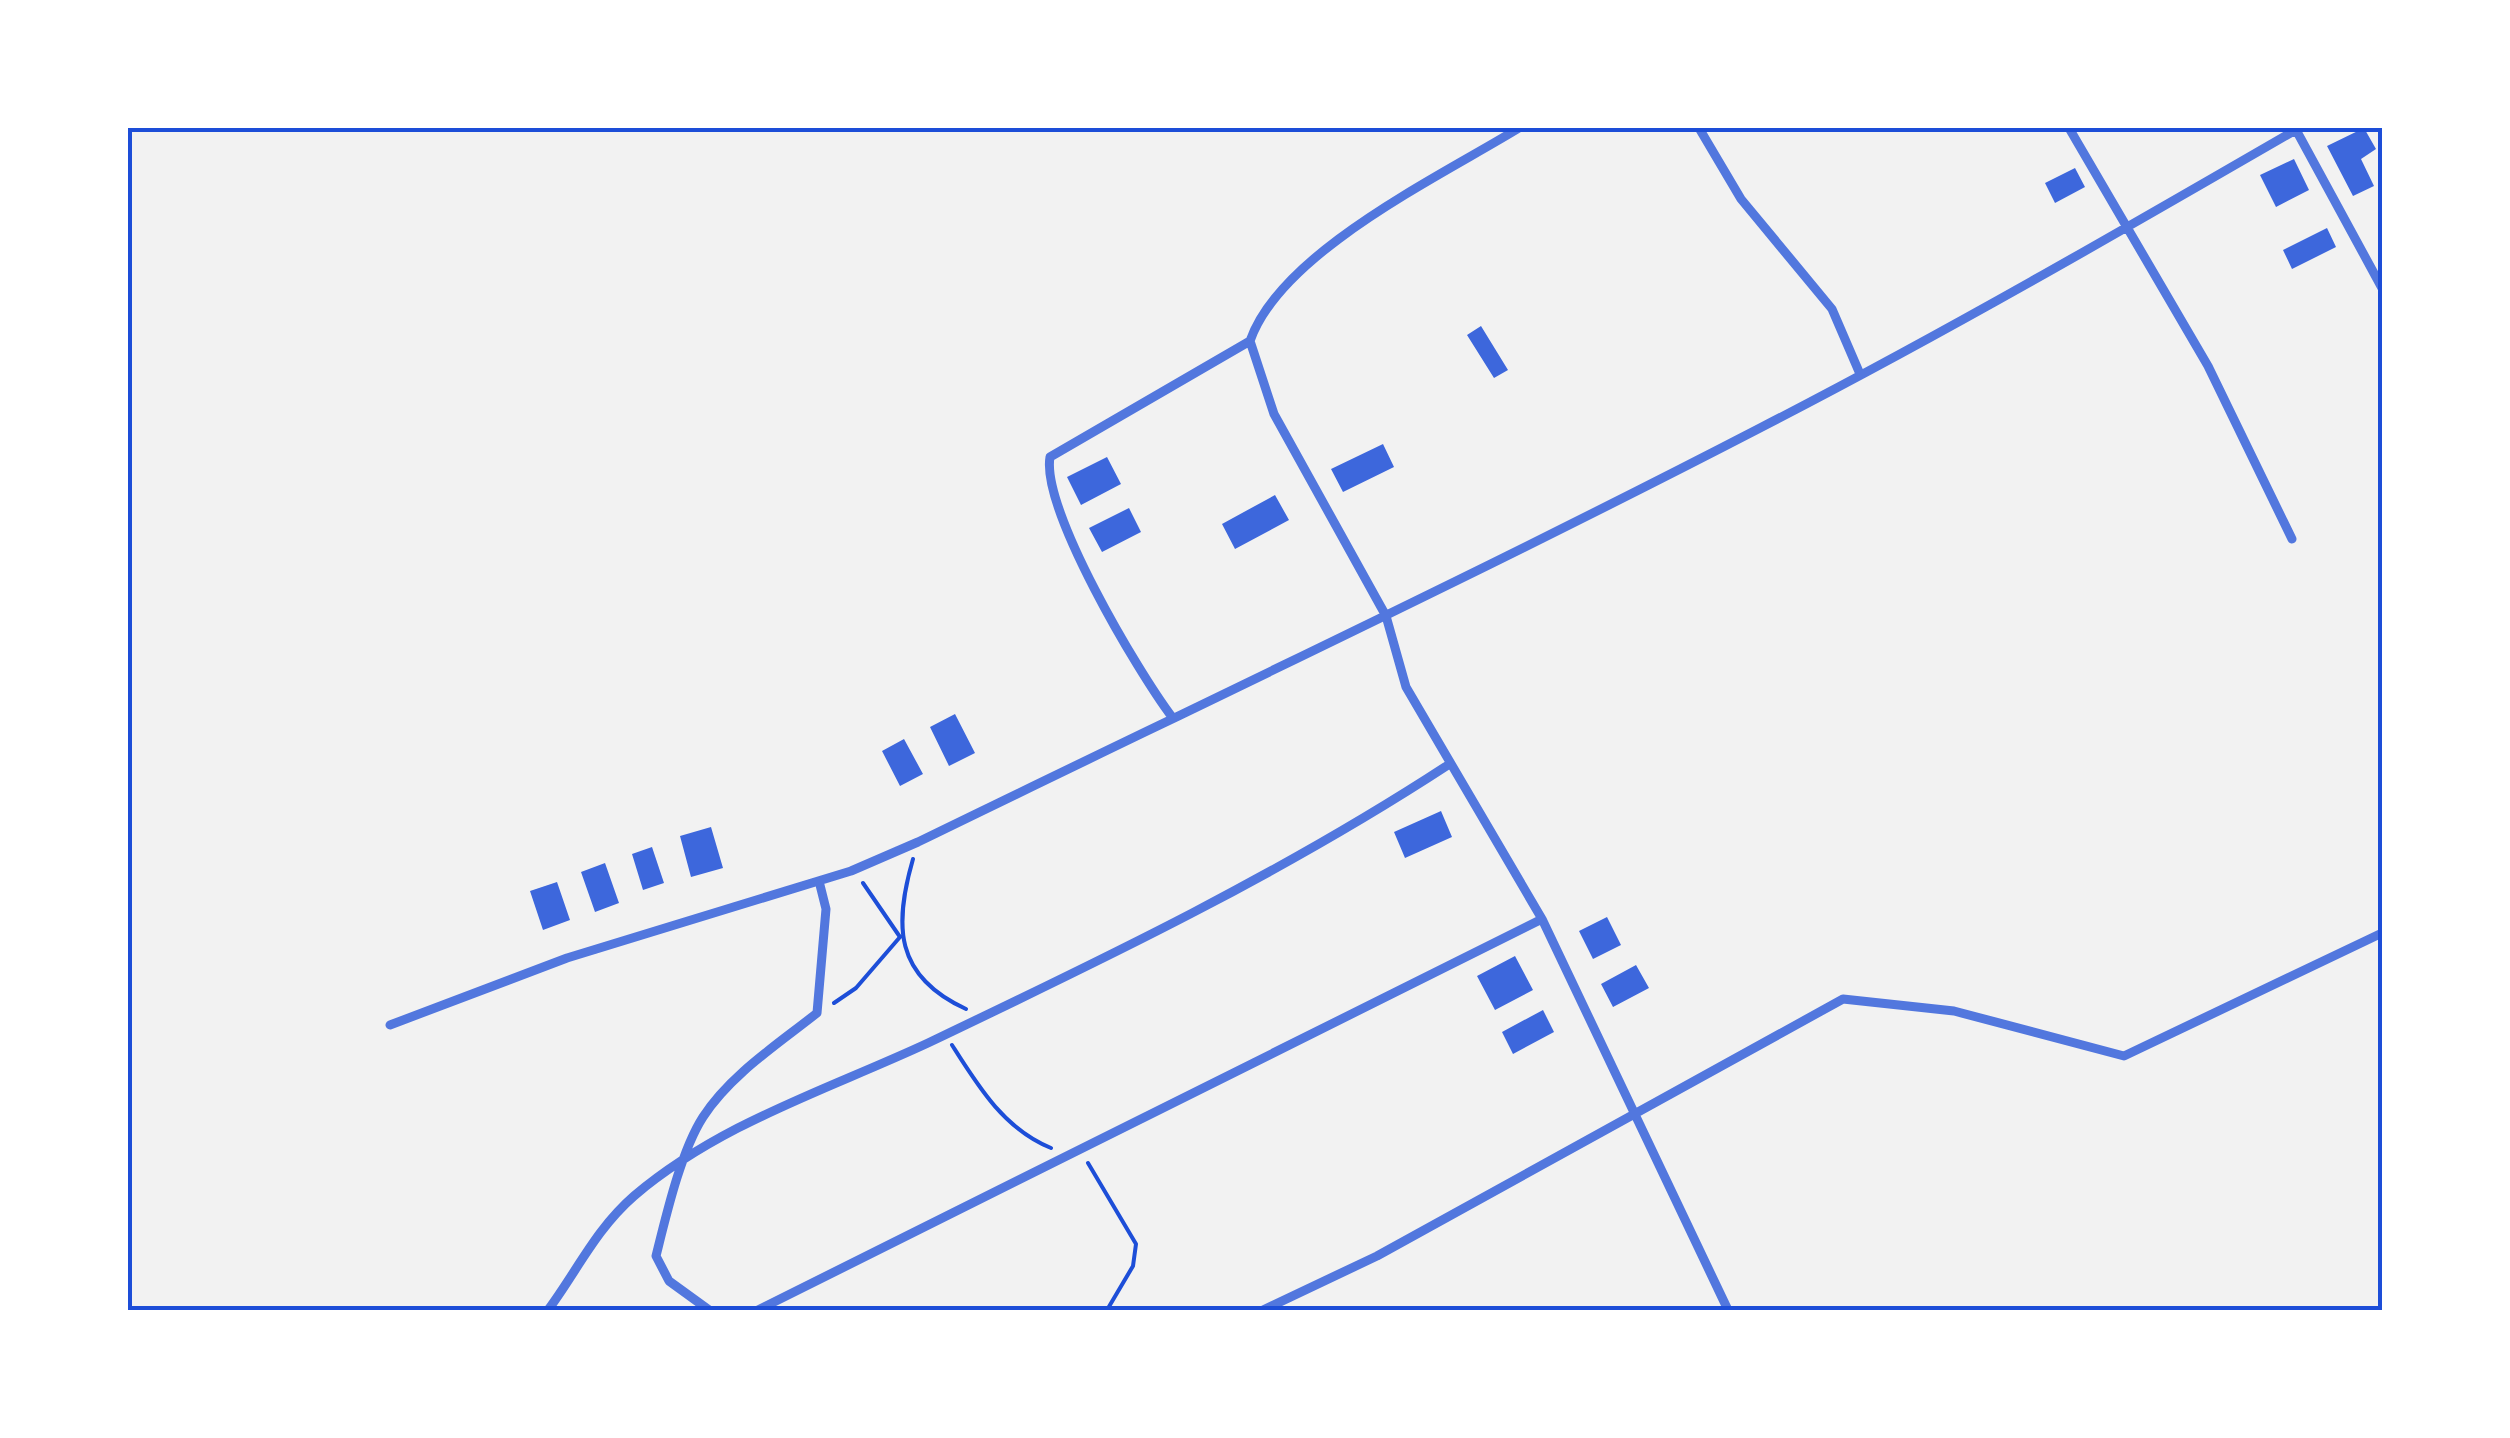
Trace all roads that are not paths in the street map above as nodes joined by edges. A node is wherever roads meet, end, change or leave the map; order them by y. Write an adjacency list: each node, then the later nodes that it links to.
1 (1519, 128): 7 (street)
2 (1699, 128): 8 (street)
3 (2069, 128): 5 (street)
4 (2297, 128): 5 (street); 6 (street)
5 (2125, 229): 8 (street); 9 (street)
6 (2382, 288)
7 (1250, 341): 10 (street); 11 (street)
8 (1860, 374): 10 (street)
9 (2292, 539)
10 (1386, 616): 11 (street); 12 (street)
11 (1172, 717): 13 (street)
12 (1448, 765): 14 (street); 18 (street)
13 (819, 881): 16 (street); 18 (street)
14 (1542, 918): 17 (street); 21 (street)
15 (2382, 933): 17 (street)
16 (390, 1025)
17 (1638, 1115): 22 (street); 23 (street)
18 (688, 1156): 19 (street); 20 (street)
19 (548, 1310)
20 (708, 1310)
21 (758, 1310)
22 (1263, 1310)
23 (1728, 1310)

